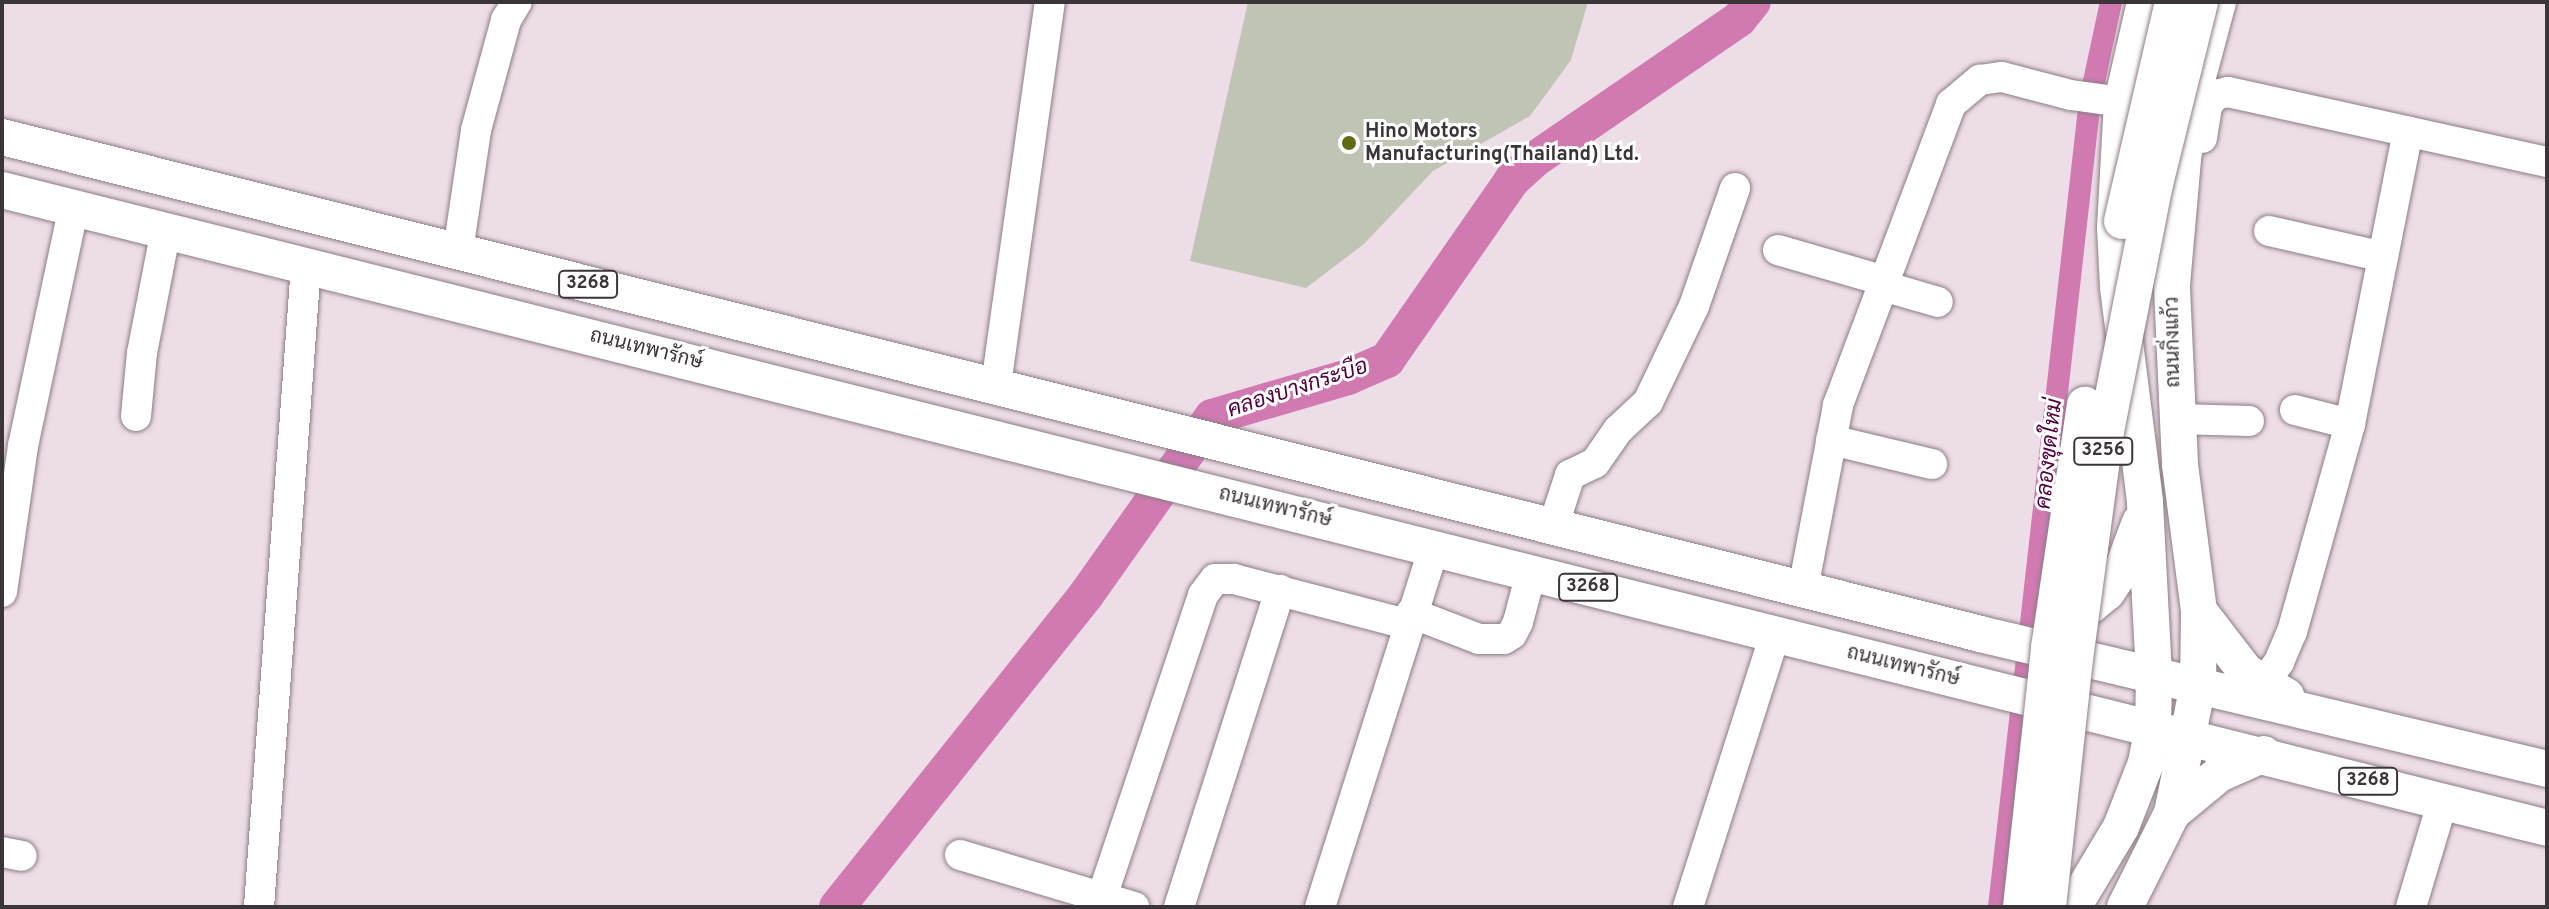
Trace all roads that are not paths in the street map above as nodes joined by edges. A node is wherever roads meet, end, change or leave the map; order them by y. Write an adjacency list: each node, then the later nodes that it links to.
1 (517, 2): 17 (street)
2 (1050, 2): 25 (street)
3 (2145, 2): 7 (main road, 3256)
4 (2173, 2): 65 (main road, 3256, bridge)
5 (2200, 2): 66 (main road, 3256, bridge)
6 (2218, 2): 21 (main road, ถนนกิ่งแก้ว)
7 (2104, 98): 20 (street); 33 (main road, 3256)
8 (2408, 132): 10 (street); 18 (street); 21 (street)
9 (2, 137): 17 (main road, 3268)
10 (2547, 162)
11 (1735, 188): 34 (street)
12 (2, 190): 13 (main road, ถนนเทพารักษ์ / 3268)
13 (74, 207): 14 (main road, ถนนเทพารักษ์ / 3268); 39 (street)
14 (166, 230): 19 (main road, ถนนเทพารักษ์ / 3268); 27 (street)
15 (2269, 231): 18 (street)
16 (1778, 250): 20 (street)
17 (458, 251): 22 (main road, 3268)
18 (2383, 257): 30 (street)
19 (306, 266): 24 (main road, ถนนเทพารักษ์ / 3268); 60 (street)
20 (1884, 284): 23 (street); 31 (street)
21 (2172, 285): 28 (main road, ถนนกิ่งแก้ว)
22 (645, 298): 24 (main road); 25 (main road, 3268)
23 (1938, 302)
24 (634, 347): 35 (main road, ถนนเทพารักษ์ / 3268)
25 (996, 385): 34 (main road, 3268)
26 (2295, 410): 30 (street)
27 (136, 416)
28 (2176, 419): 29 (street); 40 (main road, ถนนกิ่งแก้ว)
29 (2249, 421)
30 (2350, 424): 45 (street)
31 (1831, 440): 32 (street); 37 (street)
32 (1932, 464)
33 (2145, 501): 42 (main road); 44 (main road, 3256)
34 (1554, 524): 37 (main road, 3268)
35 (1434, 548): 36 (main road, ถนนเทพารักษ์ / 3268); 41 (street)
36 (1531, 573): 41 (street); 43 (main road, ถนนเทพารักษ์ / 3268)
37 (1803, 589): 42 (main road, 3268)
38 (1280, 590): 41 (street); 59 (street); 62 (street)
39 (2, 592)
40 (2199, 611): 45 (main road); 46 (main road, ถนนกิ่งแก้ว)
41 (1409, 618): 63 (street)
42 (1980, 634): 44 (main road, 3268, bridge)
43 (1775, 635): 47 (main road, ถนนเทพารักษ์ / 3268, bridge); 64 (street)
44 (2140, 672): 46 (main road, 3268); 49 (main road, 3256)
45 (2262, 684): 48 (main road)
46 (2198, 685): 48 (main road, 3268); 50 (main road, ถนนกิ่งแก้ว)
47 (2110, 718): 49 (main road, ถนนเทพารักษ์ / 3268); 53 (main road)
48 (2326, 718): 52 (main road, 3268)
49 (2153, 728): 50 (main road, ถนนเทพารักษ์ / 3268); 53 (main road, 3256)
50 (2189, 737): 51 (main road, ถนนเทพารักษ์ / 3268); 55 (main road, ถนนกิ่งแก้ว)
51 (2264, 754): 54 (main road, ถนนเทพารักษ์ / 3268); 55 (main road)
52 (2547, 769)
53 (2137, 787): 58 (main road, 3256)
54 (2443, 800): 56 (main road, ถนนเทพารักษ์ / 3268); 68 (street)
55 (2172, 813): 67 (main road)
56 (2547, 828)
57 (960, 855): 59 (street)
58 (2082, 893)
59 (1102, 897): 61 (street)
60 (259, 907)
61 (1134, 907)
62 (1179, 907)
63 (1320, 907)
64 (1688, 907)
65 (2021, 907)
66 (2048, 907)
67 (2125, 907)
68 (2411, 907)

